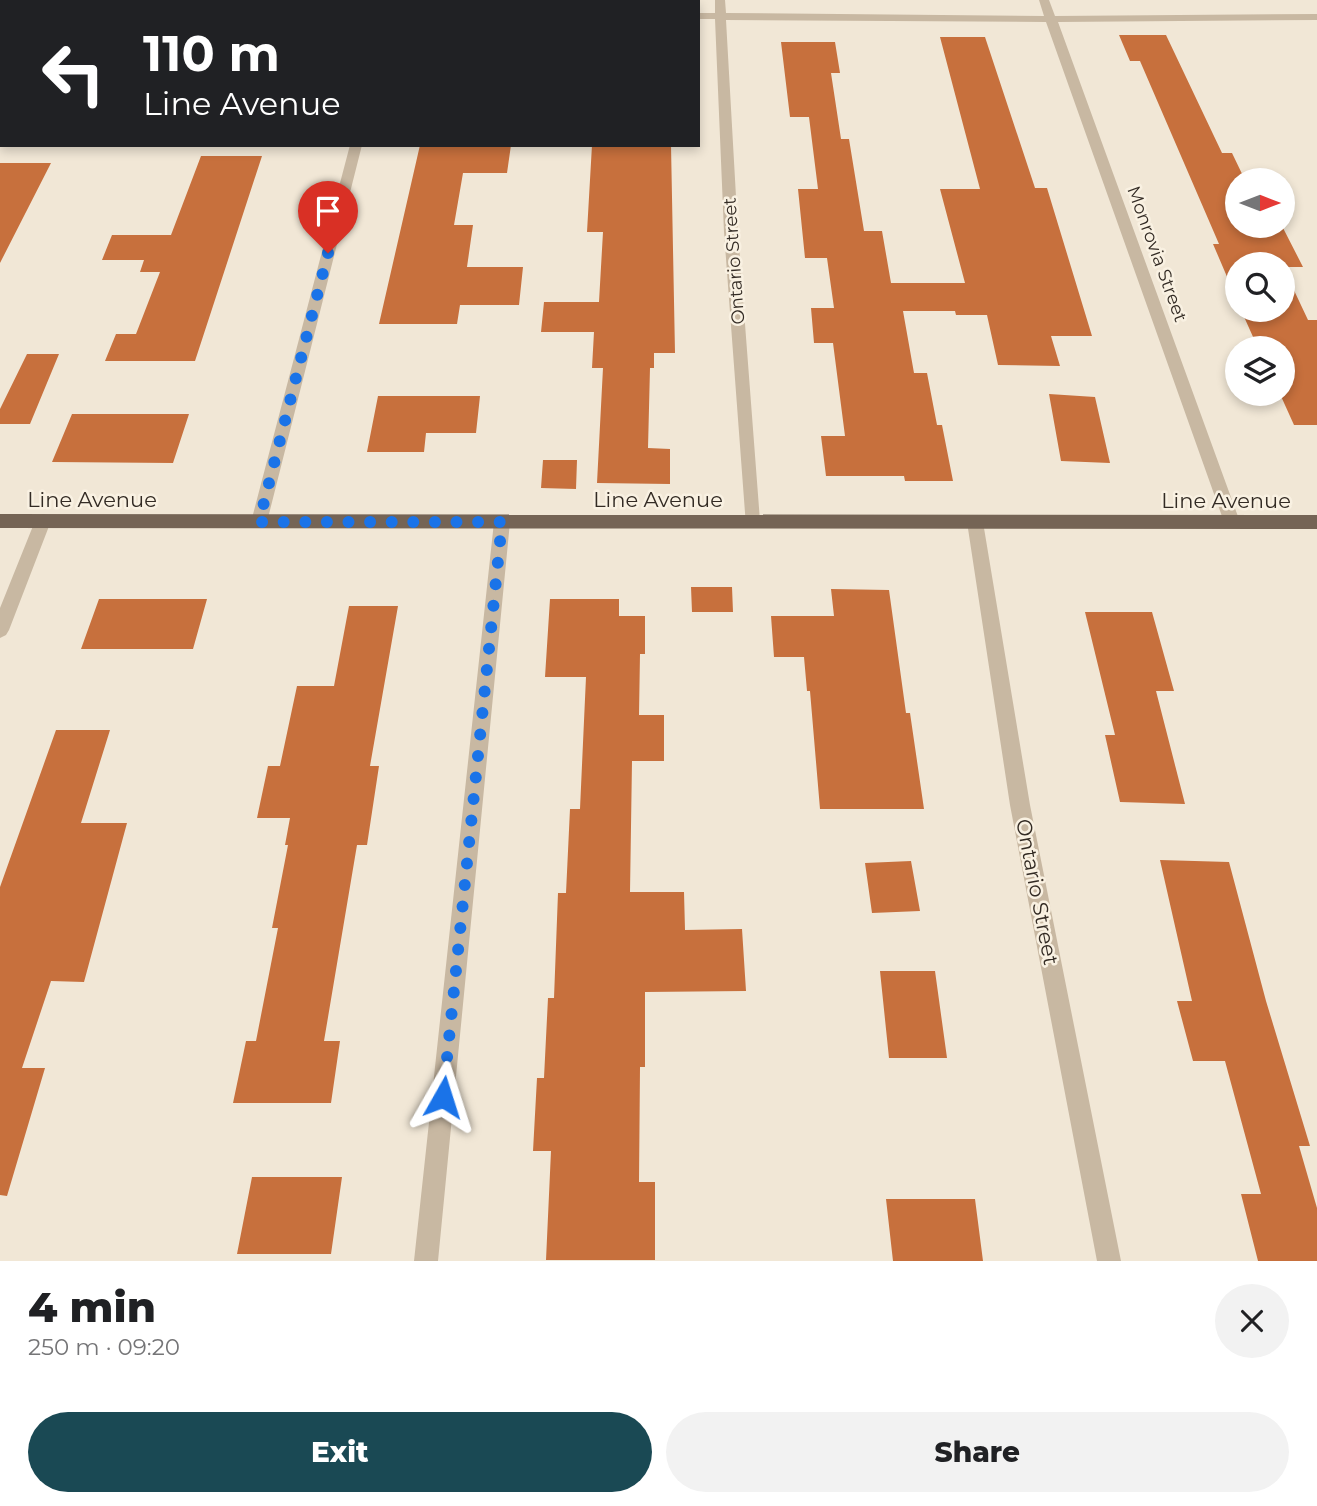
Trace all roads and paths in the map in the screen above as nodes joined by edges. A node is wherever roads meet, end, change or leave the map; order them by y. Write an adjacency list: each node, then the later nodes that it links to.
1 (720, 0): 4 (street, Ontario Street)
2 (1044, 0): 6 (street, Monrovia Street)
3 (700, 16): 4 (street)
4 (721, 16): 6 (street); 10 (street, Ontario Street)
5 (1317, 17): 6 (street)
6 (1051, 19): 14 (street, Monrovia Street)
7 (355, 147): 11 (street)
8 (0, 521): 9 (main road, Line Avenue)
9 (43, 521): 11 (main road, Line Avenue); 16 (street)
10 (752, 521): 12 (main road, Line Avenue); 13 (main road, Line Avenue)
11 (259, 522): 12 (main road, Line Avenue)
12 (502, 522): 17 (street)
13 (975, 522): 14 (main road, Line Avenue); 18 (street, Ontario Street)
14 (1232, 522): 15 (main road, Line Avenue)
15 (1317, 522)
16 (0, 630)
17 (426, 1261)
18 (1109, 1261)

